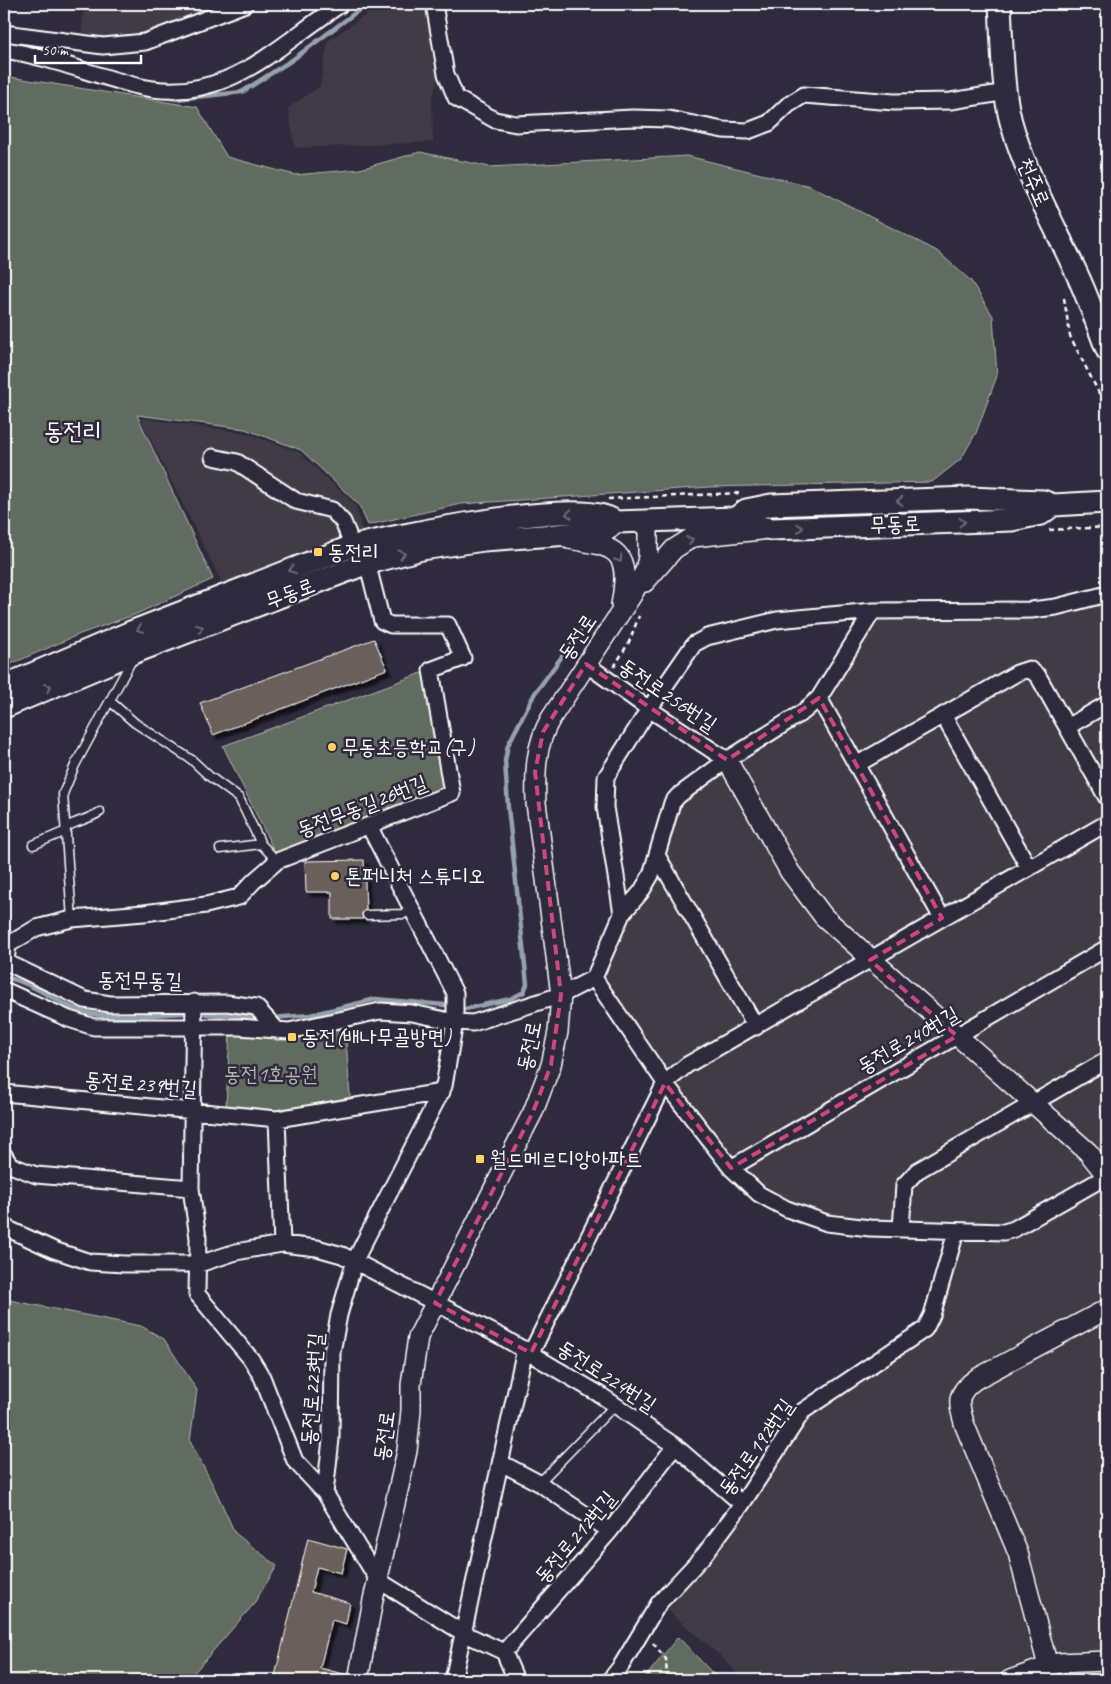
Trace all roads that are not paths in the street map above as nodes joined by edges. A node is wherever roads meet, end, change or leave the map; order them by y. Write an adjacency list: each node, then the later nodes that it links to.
1 (245, 4): 5 (street)
2 (341, 4): 6 (street)
3 (434, 4): 7 (street)
4 (1000, 4): 7 (main road, 천주로)
5 (4, 33)
6 (4, 50)
7 (1007, 92): 8 (main road, 천주로)
8 (1107, 350)
9 (212, 457): 16 (street)
10 (1107, 502): 11 (main road, 무동로)
11 (1053, 505): 12 (main road, 무동로, one-way to 12); 15 (main road, 무동로, one-way to 11)
12 (736, 518): 13 (main road, 무동로); 15 (main road, 무동로)
13 (648, 521): 14 (main road, 무동로); 21 (street, 동전로)
14 (615, 522): 17 (main road, 무동로); 24 (main road, 무동로, one-way to 24)
15 (772, 529): 21 (street, one-way to 15)
16 (348, 534)
17 (543, 534): 21 (street, one-way to 21); 22 (main road, 무동로, one-way to 17)
18 (370, 574): 37 (street, 동전무동길26번길)
19 (1107, 595): 20 (street)
20 (873, 611): 25 (street); 29 (street)
21 (619, 615): 23 (street, 동전로)
22 (138, 651): 26 (lane); 28 (main road, 무동로, one-way to 22)
23 (586, 664): 29 (street, 동전로256번길); 56 (street, 동전로)
24 (4, 686)
25 (819, 698): 32 (street); 33 (street)
26 (111, 702): 38 (lane); 39 (lane, 동전무동길26번길)
27 (1107, 704): 31 (street)
28 (4, 706)
29 (648, 709): 32 (street, 동전로256번길); 46 (street)
30 (943, 716): 31 (street); 33 (street); 44 (street)
31 (1068, 728): 34 (street)
32 (727, 760): 42 (street); 52 (street)
33 (856, 765): 48 (street)
34 (1107, 798)
35 (100, 812): 38 (lane)
36 (1107, 822): 44 (street)
37 (369, 826): 43 (street, 동전무동길26번길); 45 (street)
38 (66, 829): 40 (lane); 49 (lane)
39 (261, 844): 41 (lane); 43 (lane, 동전무동길26번길)
40 (33, 845)
41 (220, 849)
42 (658, 857): 46 (street); 59 (street)
43 (277, 862): 49 (street, 동전무동길26번길)
44 (1029, 868): 48 (street)
45 (411, 908): 47 (lane); 58 (street)
46 (622, 914): 54 (street)
47 (367, 915)
48 (942, 918): 52 (street)
49 (72, 919): 50 (street, 동전무동길26번길)
50 (6, 943): 53 (street)
51 (1107, 948): 62 (street, 동전로240번길)
52 (870, 960): 59 (street); 62 (street)
53 (5, 961): 57 (street, 동전무동길)
54 (594, 978): 56 (street); 64 (street)
55 (4, 990): 60 (street)
56 (561, 996): 58 (street); 80 (street, 동전로)
57 (194, 1002): 60 (street); 61 (street, 동전무동길)
58 (455, 1022): 61 (street); 65 (street)
59 (756, 1027): 64 (street)
60 (195, 1028): 61 (street); 68 (street)
61 (283, 1031)
62 (956, 1036): 67 (street); 71 (street, 동전로240번길)
63 (1107, 1060): 67 (street)
64 (665, 1083): 71 (street); 82 (street)
65 (442, 1092): 69 (street, 동전로239번길); 78 (street, 동전로223번길)
66 (4, 1093): 68 (street, 동전로239번길)
67 (1033, 1104): 72 (street); 75 (street)
68 (193, 1110): 69 (street, 동전로239번길); 73 (street)
69 (277, 1119): 77 (street)
70 (4, 1155): 73 (street)
71 (731, 1168): 75 (street)
72 (1107, 1176): 76 (street)
73 (192, 1188): 79 (street)
74 (4, 1227): 79 (street)
75 (901, 1229): 76 (street)
76 (956, 1232): 88 (street, 동전로192번길)
77 (282, 1244): 78 (street); 79 (street)
78 (355, 1260): 80 (street); 87 (street, 동전로223번길)
79 (199, 1264): 87 (street)
80 (435, 1303): 82 (street, 동전로224번길); 90 (street, 동전로)
81 (1107, 1309): 94 (street)
82 (528, 1351): 83 (street, 동전로224번길); 85 (street)
83 (614, 1406): 84 (street, 동전로224번길); 86 (lane)
84 (675, 1446): 88 (street, 동전로224번길); 89 (street, 동전로212번길)
85 (501, 1463): 86 (street); 91 (street)
86 (539, 1483): 89 (street)
87 (325, 1493): 90 (street)
88 (742, 1504): 98 (street, 동전로192번길)
89 (610, 1531): 92 (street, 동전로212번길)
90 (378, 1580): 91 (street); 95 (street, 동전로)
91 (462, 1633): 92 (street); 96 (street)
92 (504, 1652): 97 (street)
93 (1107, 1662): 94 (street)
94 (1048, 1666): 99 (street)
95 (358, 1680)
96 (453, 1680)
97 (516, 1680)
98 (610, 1680)
99 (1010, 1680)

